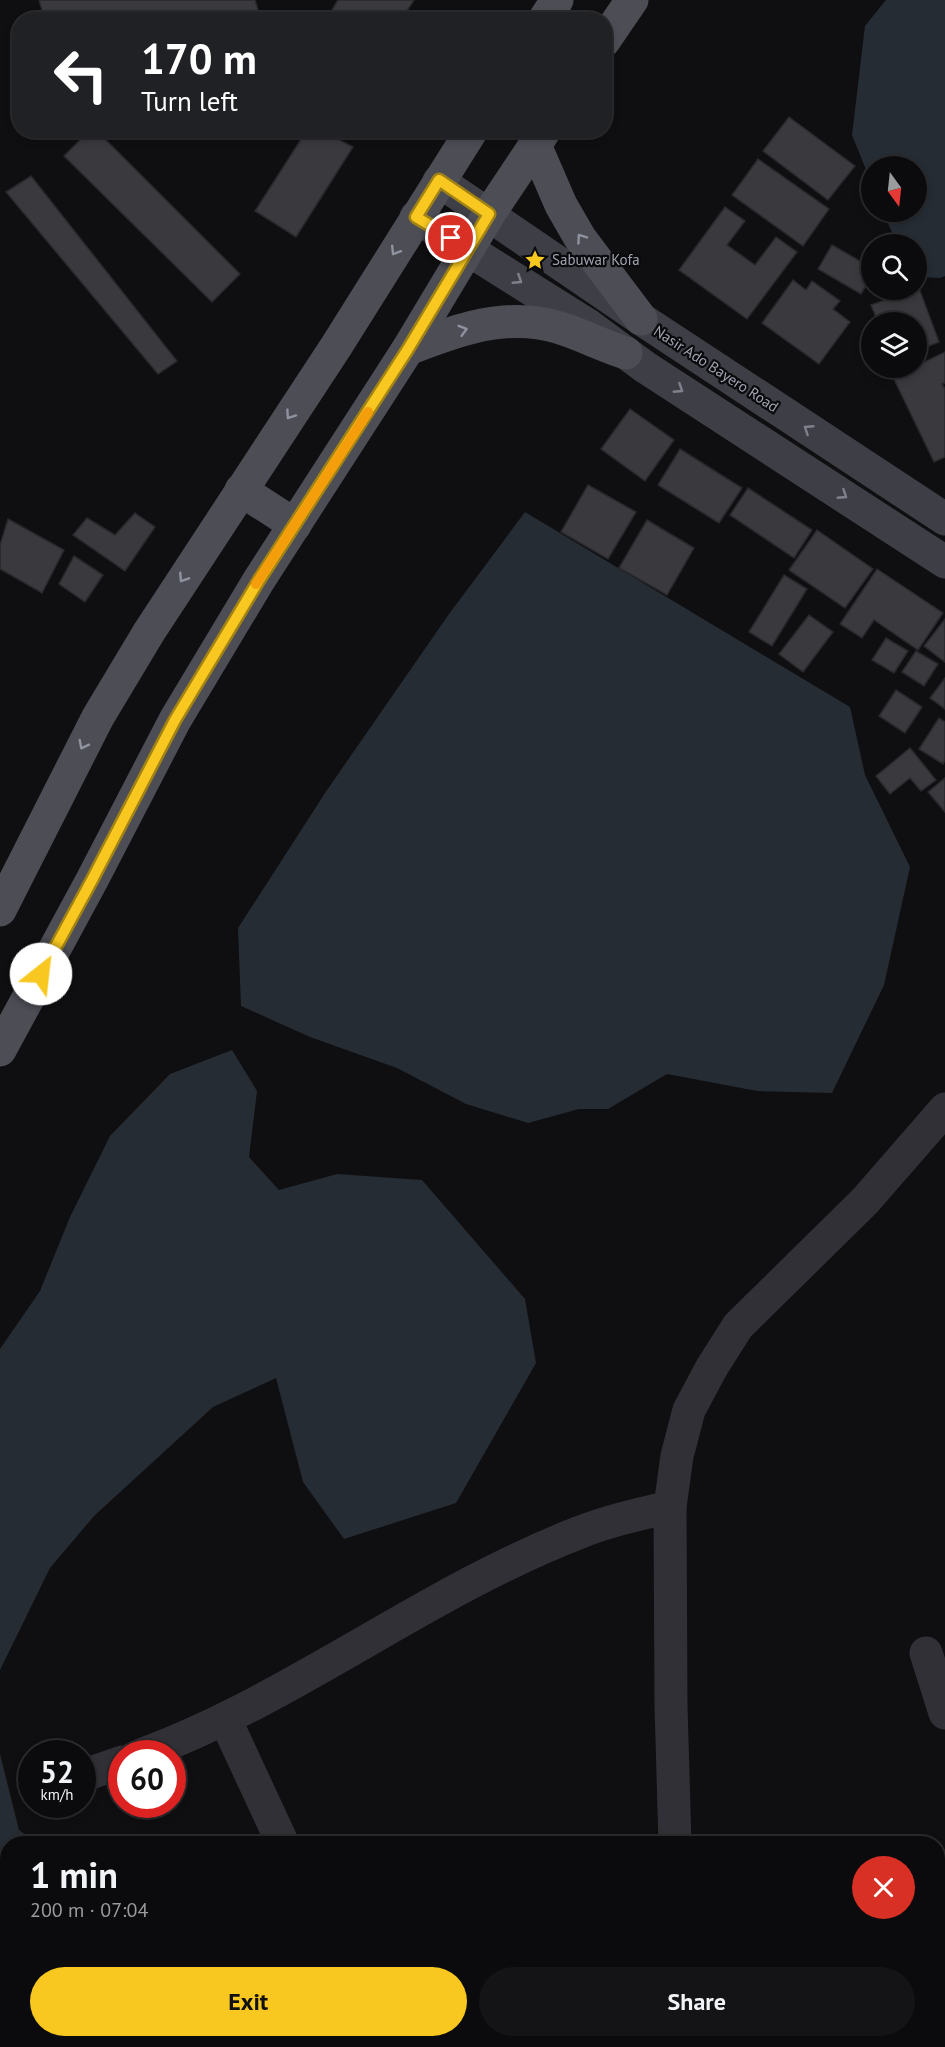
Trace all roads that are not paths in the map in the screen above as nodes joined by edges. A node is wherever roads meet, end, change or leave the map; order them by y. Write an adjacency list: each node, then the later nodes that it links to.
1 (632, 0): 2 (main road)
2 (612, 29)
3 (467, 138): 5 (main road)
4 (540, 138): 6 (main road); 9 (main road, one-way to 4)
5 (439, 180): 6 (street, Nasir Ado Bayero Road); 7 (main road)
6 (489, 214): 8 (main road); 9 (street, Nasir Ado Bayero Road)
7 (416, 217): 8 (street); 12 (main road, one-way to 12)
8 (468, 249): 10 (main road); 11 (street, one-way to 11)
9 (641, 319): 13 (street, Nasir Ado Bayero Road, one-way to 9)
10 (408, 349): 11 (main road, one-way to 11); 14 (main road)
11 (626, 353): 15 (street, one-way to 15)
12 (241, 490): 14 (main road); 16 (main road, one-way to 16)
13 (945, 519)
14 (295, 525): 17 (main road)
15 (945, 562)
16 (0, 910)
17 (0, 1050)
18 (945, 1109): 19 (street)
19 (670, 1507): 22 (street); 25 (street)
20 (926, 1653): 21 (street)
21 (945, 1713)
22 (225, 1719): 23 (street); 24 (street)
23 (176, 1740)
24 (279, 1836)
25 (675, 1836)

